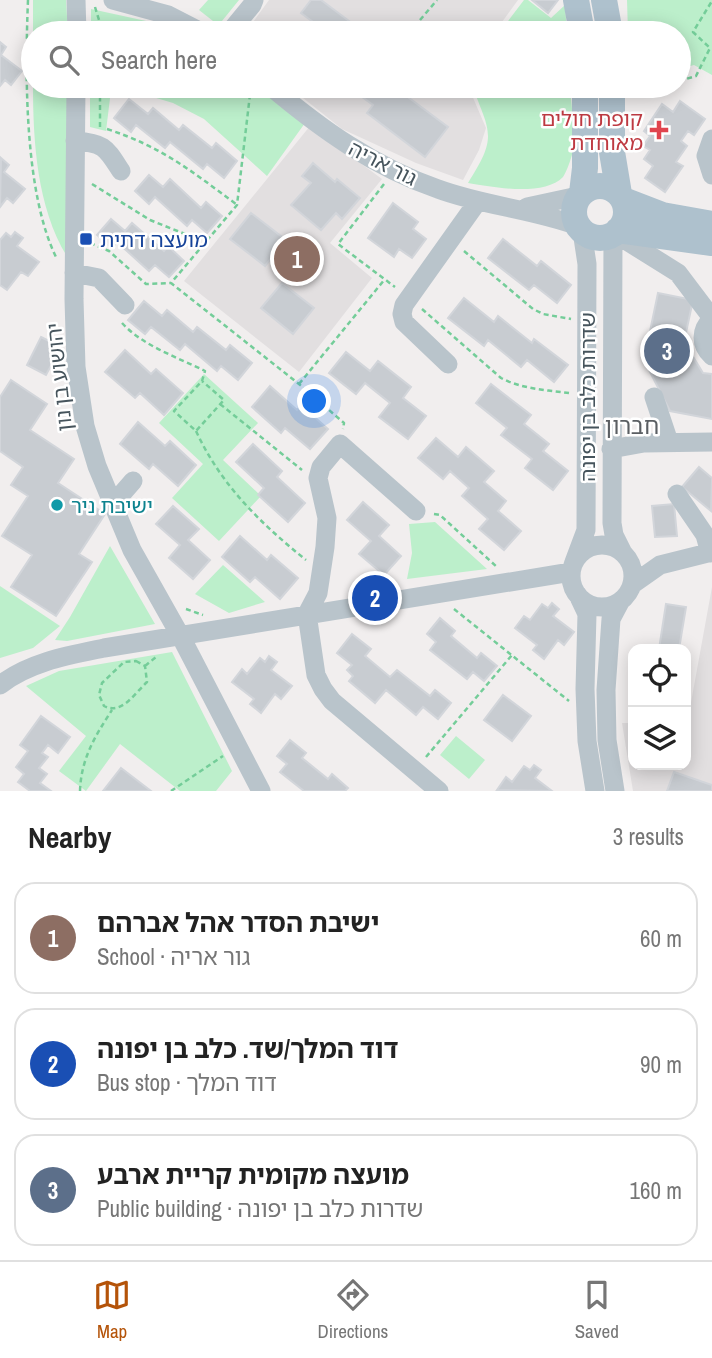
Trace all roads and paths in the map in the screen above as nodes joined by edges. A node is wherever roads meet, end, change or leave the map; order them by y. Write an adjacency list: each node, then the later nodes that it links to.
1 (28, 0): 10 (path)
2 (76, 0): 11 (street)
3 (92, 0): 12 (path)
4 (113, 0): 13 (street)
5 (254, 0): 14 (street)
6 (437, 0): 15 (path)
7 (576, 0): 16 (main road)
8 (604, 0): 17 (main road)
9 (712, 1): 18 (path)
10 (28, 21)
11 (76, 21)
12 (99, 21)
13 (180, 21)
14 (239, 21)
15 (419, 21)
16 (580, 21)
17 (608, 21)
18 (691, 78)
19 (28, 98): 44 (path)
20 (76, 98): 27 (street, יהושוע בן נון)
21 (100, 98): 35 (path)
22 (250, 98): 35 (path)
23 (285, 98): 28 (street, גור אריה)
24 (585, 98): 32 (main road)
25 (612, 98): 33 (main road)
26 (712, 139): 31 (street)
27 (75, 141): 29 (street); 30 (street, יהושוע בן נון)
28 (395, 170): 34 (street, גור אריה); 45 (path)
29 (121, 172)
30 (75, 173): 40 (street, יהושוע בן נון); 43 (path)
31 (712, 175)
32 (580, 195): 33 (main road); 36 (street, גור אריה); 38 (main road)
33 (621, 197): 37 (main road); 39 (main road)
34 (478, 201): 36 (street, גור אריה); 41 (street)
35 (237, 205): 43 (path)
36 (512, 208): 38 (street, גור אריה)
37 (712, 224)
38 (580, 229): 39 (main road); 50 (street, שדרות כלב בן יפונה)
39 (615, 233): 42 (main road); 49 (street); 62 (street, שדרות כלב בן יפונה)
40 (74, 237): 44 (street, יהושוע בן נון); 46 (path)
41 (451, 240): 47 (street); 50 (path)
42 (712, 243)
43 (202, 247): 46 (path)
44 (74, 273): 48 (street); 66 (street, יהושוע בן נון)
45 (385, 279): 47 (path); 54 (path)
46 (170, 283): 54 (path)
47 (409, 298): 52 (street); 55 (path)
48 (121, 311): 53 (path)
49 (712, 319): 51 (street)
50 (587, 322): 55 (street, שדרות כלב בן יפונה)
51 (712, 356)
52 (448, 363)
53 (202, 381): 57 (path); 58 (path)
54 (299, 384): 61 (path)
55 (587, 394): 71 (street, שדרות כלב בן יפונה)
56 (654, 397): 59 (street)
57 (220, 404): 58 (path); 64 (path)
58 (196, 431): 72 (path)
59 (669, 442): 60 (street); 62 (street)
60 (712, 442)
61 (340, 444): 64 (street); 67 (street)
62 (611, 449): 69 (street, שדרות כלב בן יפונה)
63 (133, 481): 66 (street)
64 (318, 482): 72 (street)
65 (677, 494): 68 (street)
66 (113, 504): 79 (street, יהושוע בן נון)
67 (416, 511): 73 (path)
68 (711, 553): 70 (street)
69 (624, 554): 70 (street); 71 (street); 74 (street)
70 (672, 560): 74 (street)
71 (573, 567): 73 (street); 76 (street)
72 (320, 571): 78 (street)
73 (512, 581): 75 (street)
74 (633, 584): 77 (street)
75 (435, 594): 78 (street); 80 (path)
76 (578, 595): 77 (street); 83 (street)
77 (620, 601): 91 (street)
78 (307, 614): 79 (street); 85 (street)
79 (181, 637): 81 (street); 84 (street, יהושוע בן נון)
80 (512, 656): 83 (path); 85 (path)
81 (0, 685)
82 (112, 710): 82 (path); 86 (path)
83 (586, 715): 90 (street)
84 (238, 747): 87 (path); 88 (street, יהושוע בן נון)
85 (414, 771): 89 (street)
86 (80, 791)
87 (171, 791)
88 (261, 791)
89 (439, 791)
90 (595, 791)
91 (615, 791)

